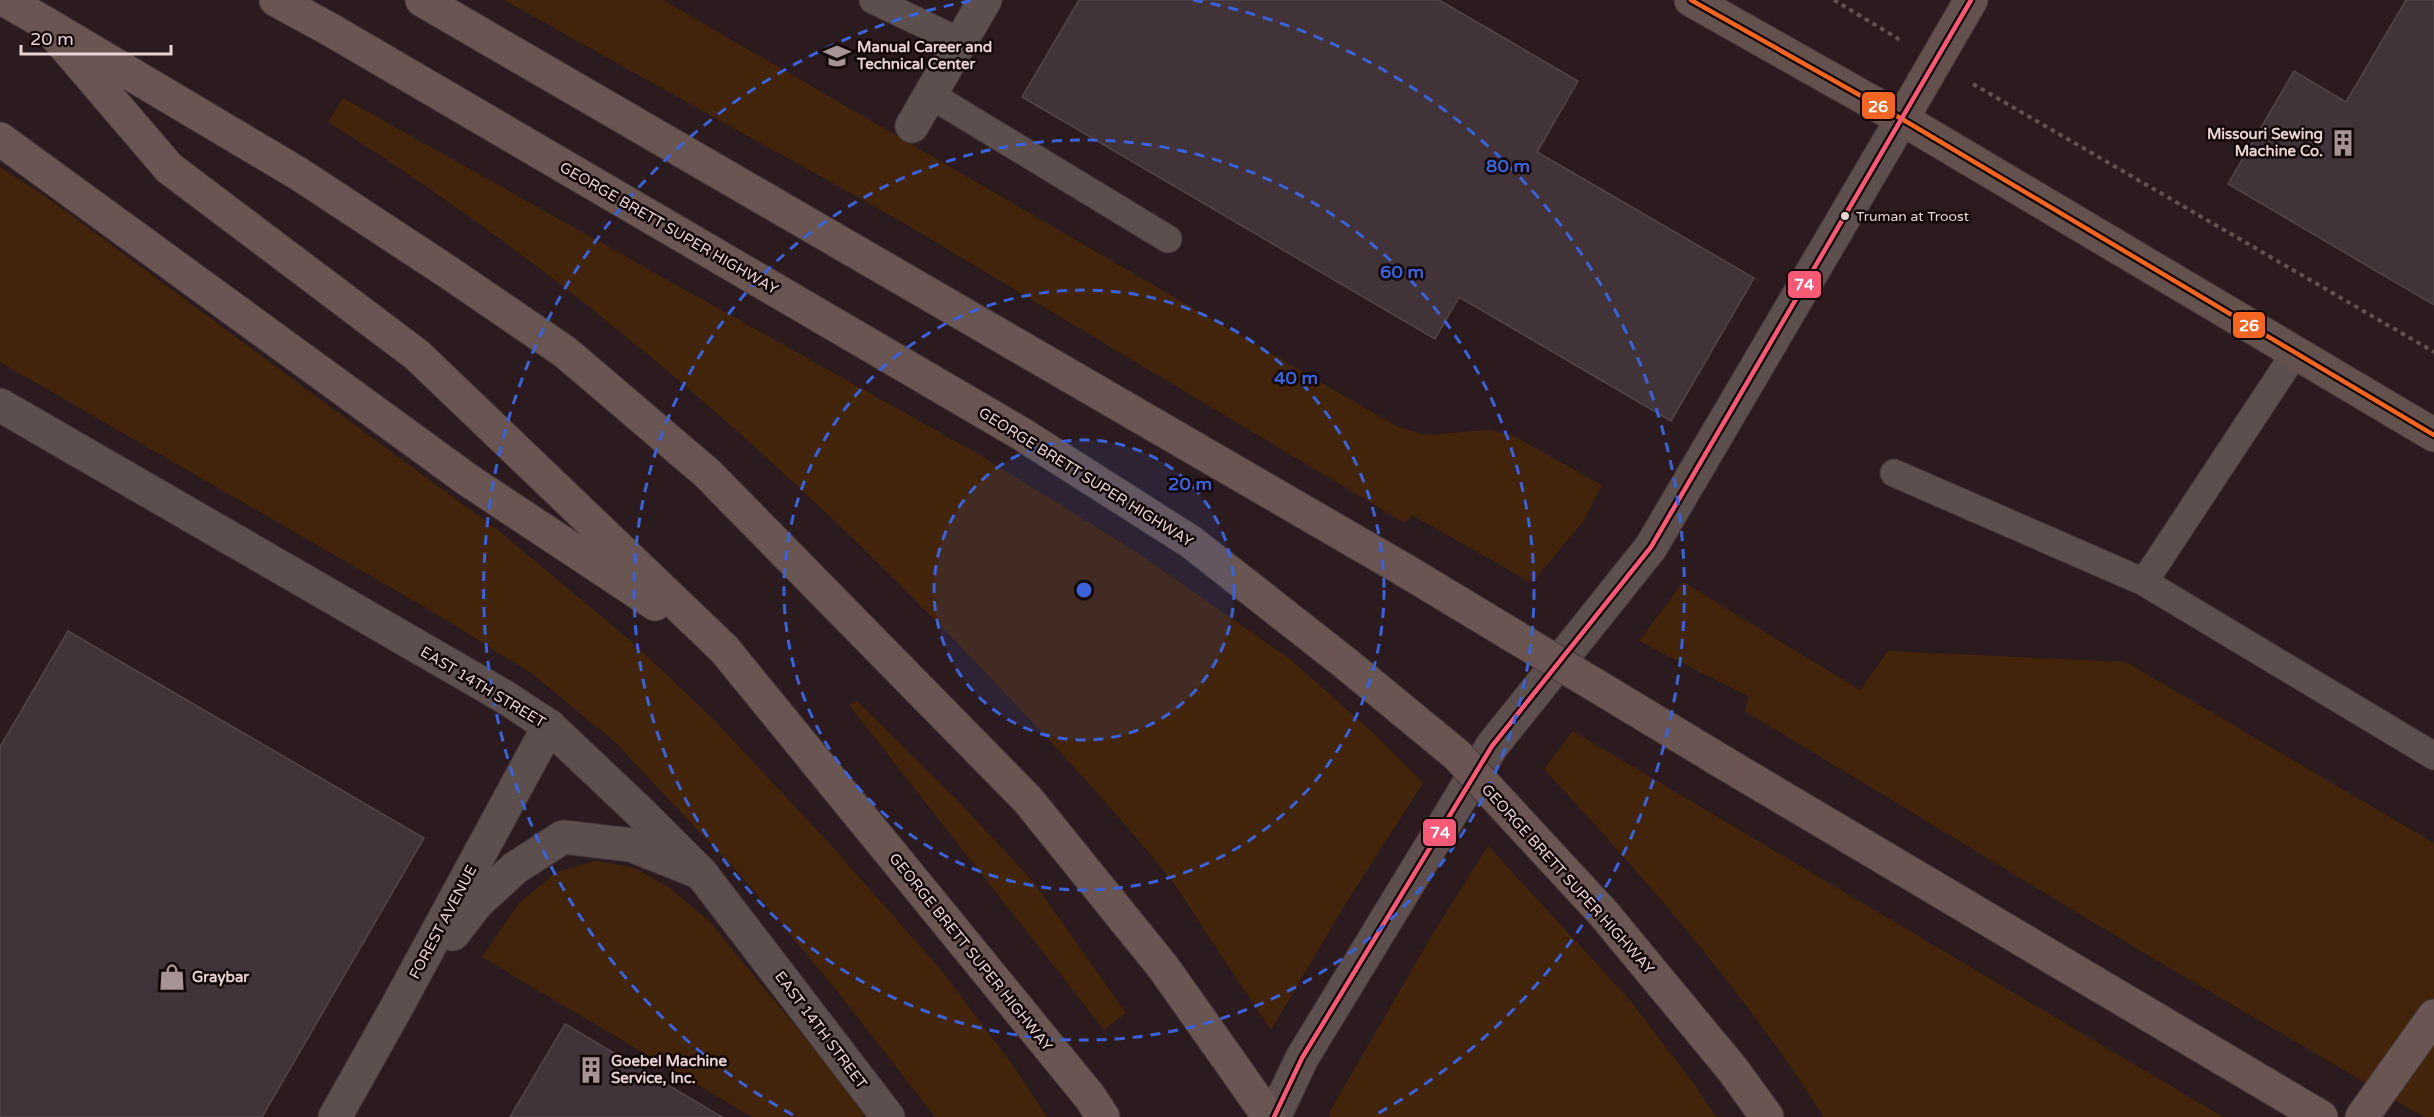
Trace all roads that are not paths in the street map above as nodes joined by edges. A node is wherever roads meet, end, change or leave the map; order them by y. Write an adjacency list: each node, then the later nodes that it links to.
1 (4, 0): 8 (highway, GEORGE BRETT SUPER HIGHWAY)
2 (276, 0): 31 (highway, GEORGE BRETT SUPER HIGHWAY, bridge)
3 (422, 0): 32 (highway, bridge)
4 (873, 0): 9 (lane)
5 (986, 0): 9 (street)
6 (1691, 0): 11 (main road)
7 (1971, 0): 11 (main road)
8 (45, 23): 20 (highway, GEORGE BRETT SUPER HIGHWAY); 29 (highway)
9 (961, 42): 10 (street)
10 (929, 94): 12 (street); 14 (lane)
11 (1902, 119): 15 (main road); 30 (street)
12 (912, 126)
13 (0, 139): 20 (highway)
14 (1168, 239)
15 (2295, 353): 17 (main road); 19 (lane)
16 (0, 405): 21 (street, EAST 14TH STREET)
17 (2434, 435)
18 (1894, 473): 19 (lane)
19 (2144, 582): 22 (lane)
20 (724, 649): 26 (highway, GEORGE BRETT SUPER HIGHWAY)
21 (549, 726): 23 (street, EAST 14TH STREET); 24 (street, FOREST AVENUE)
22 (2434, 756)
23 (701, 873): 24 (street); 28 (street, EAST 14TH STREET)
24 (394, 1012): 27 (street, FOREST AVENUE)
25 (2434, 1016): 33 (highway)
26 (1097, 1107)
27 (335, 1117)
28 (888, 1117)
29 (1269, 1117)
30 (1274, 1117)
31 (1767, 1117)
32 (2321, 1117)
33 (2362, 1117)

